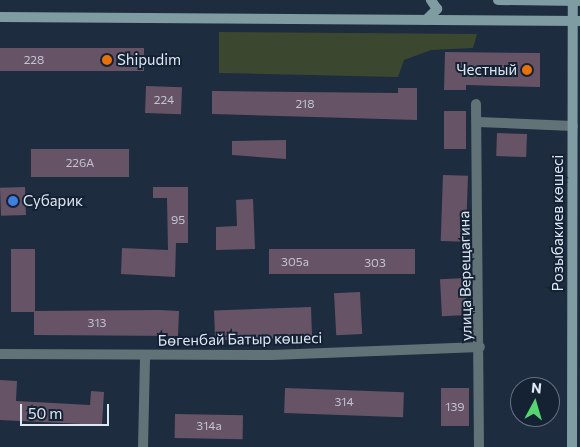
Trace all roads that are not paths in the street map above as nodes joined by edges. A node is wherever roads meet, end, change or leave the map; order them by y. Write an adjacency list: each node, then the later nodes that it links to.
1 (431, 0): 5 (main road)
2 (498, 0): 3 (main road)
3 (576, 1): 6 (main road, Розыбакиев көшесі)
4 (0, 17): 5 (main road)
5 (426, 20): 6 (main road)
6 (577, 21): 9 (main road, Розыбакиев көшесі)
7 (476, 104): 8 (street, улица Верещагина)
8 (478, 122): 9 (street); 10 (street, улица Верещагина)
9 (573, 126): 12 (main road, Розыбакиев көшесі)
10 (480, 347): 13 (street, Бөгенбай Батыр көшесі); 15 (street, улица Верещагина)
11 (0, 354): 13 (street, Бөгенбай Батыр көшесі)
12 (576, 354): 16 (main road, Розыбакиев көшесі)
13 (146, 356): 14 (street)
14 (143, 447)
15 (479, 447)
16 (572, 447)

